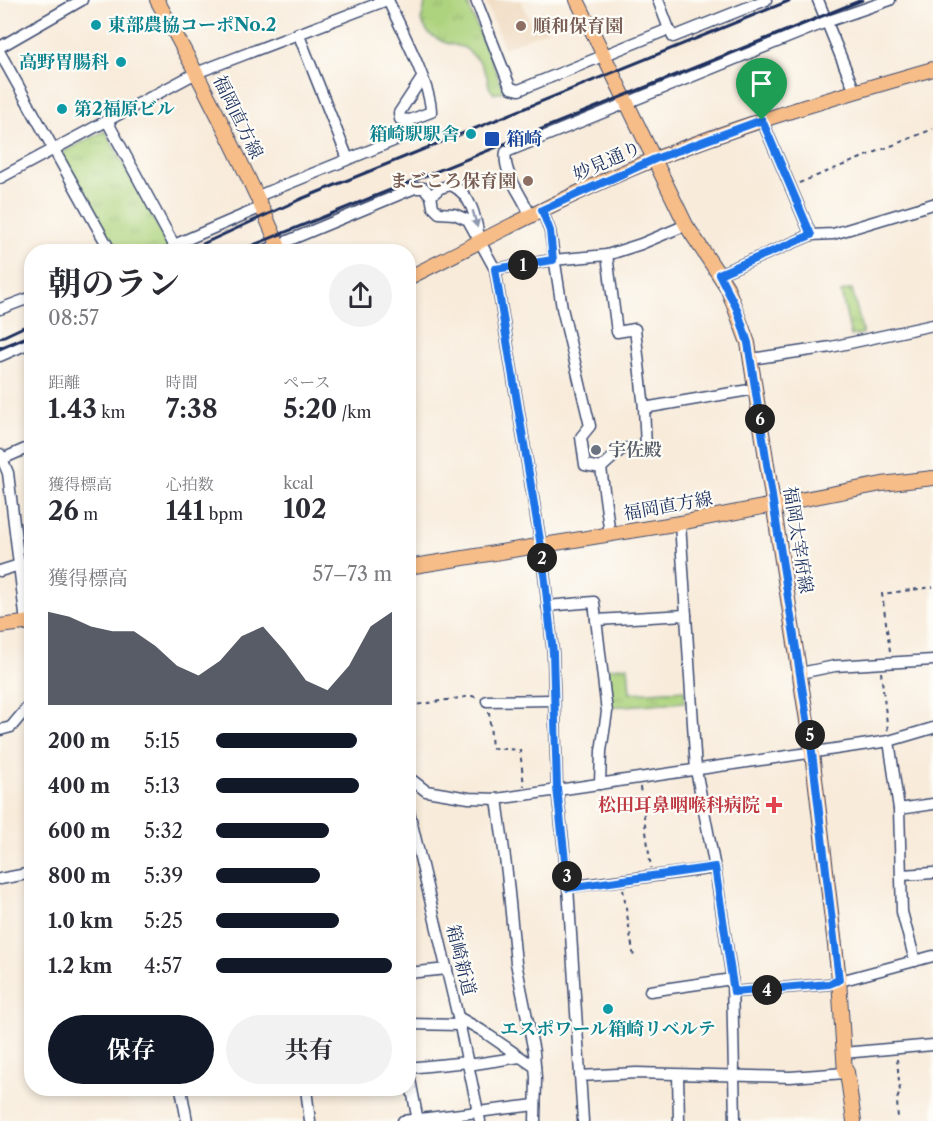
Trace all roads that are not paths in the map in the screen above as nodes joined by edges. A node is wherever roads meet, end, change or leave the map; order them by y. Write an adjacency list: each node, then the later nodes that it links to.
1 (82, 0): 14 (street)
2 (157, 0): 18 (main road, 福岡直方線)
3 (388, 0): 13 (street); 19 (street)
4 (476, 0): 16 (street)
5 (577, 0): 16 (main road, 福岡太宰府線)
6 (658, 0): 12 (street)
7 (766, 0): 10 (street)
8 (818, 0): 11 (street)
9 (890, 0): 11 (street)
10 (741, 4): 12 (street)
11 (826, 22): 20 (street); 21 (street)
12 (669, 29): 16 (street)
13 (298, 33): 18 (street); 26 (street)
14 (0, 47)
15 (0, 53): 25 (street)
16 (604, 57): 21 (main road, 福岡太宰府線)
17 (933, 69): 20 (main road, 妙見通り)
18 (196, 73): 24 (street); 30 (main road, 福岡直方線)
19 (422, 78): 22 (street); 22 (street)
20 (855, 92): 23 (main road, 妙見通り)
21 (628, 102): 27 (main road, 福岡太宰府線); 32 (street)
22 (410, 120): 26 (street)
23 (762, 120): 27 (main road, 妙見通り); 34 (street)
24 (108, 121): 25 (street); 37 (street)
25 (54, 148): 28 (street); 36 (street)
26 (348, 159): 30 (street)
27 (655, 159): 32 (main road, 妙見通り); 33 (main road, 福岡太宰府線)
28 (0, 178)
29 (431, 196): 35 (street); 35 (street, one-way to 35); 40 (street)
30 (260, 202): 38 (street); 39 (main road, 福岡直方線)
31 (933, 204): 34 (street)
32 (536, 212): 35 (main road, 妙見通り); 42 (street)
33 (686, 225): 41 (street); 45 (main road, 福岡太宰府線)
34 (811, 235): 45 (street)
35 (480, 242): 43 (street); 44 (main road, 妙見通り)
36 (107, 244)
37 (173, 244)
38 (176, 244)
39 (278, 244)
40 (289, 244)
41 (607, 255): 42 (street); 53 (street)
42 (553, 260): 43 (street); 56 (street)
43 (495, 269): 61 (street)
44 (416, 274)
45 (719, 274): 51 (main road, 福岡太宰府線)
46 (24, 300): 47 (street)
47 (0, 309)
48 (933, 325): 51 (street)
49 (24, 346): 50 (street)
50 (0, 356)
51 (751, 359): 52 (main road, 福岡太宰府線)
52 (755, 389): 53 (street); 58 (main road, 福岡太宰府線)
53 (644, 408): 56 (street)
54 (24, 449): 55 (street)
55 (1, 458): 63 (street)
56 (601, 468): 60 (street)
57 (933, 478): 58 (main road, 福岡直方線)
58 (774, 504): 59 (main road, 福岡直方線); 73 (main road, 福岡太宰府線)
59 (680, 523): 60 (main road, 福岡直方線); 68 (street)
60 (610, 535): 61 (main road, 福岡直方線)
61 (541, 546): 64 (main road, 福岡直方線); 67 (street)
62 (24, 563): 63 (street)
63 (19, 565): 65 (street); 66 (street)
64 (416, 566)
65 (0, 571)
66 (24, 594)
67 (548, 606): 69 (street); 74 (street)
68 (686, 615): 69 (street); 81 (street)
69 (596, 620): 83 (street)
70 (24, 623): 71 (main road)
71 (0, 626)
72 (933, 660): 73 (street)
73 (800, 673): 80 (main road, 福岡太宰府線)
74 (554, 700): 75 (street); 84 (street)
75 (488, 701)
76 (24, 712): 78 (street)
77 (933, 728): 79 (street)
78 (0, 730)
79 (889, 741): 80 (street); 87 (street)
80 (812, 753): 81 (street); 100 (main road, 福岡太宰府線)
81 (696, 770): 83 (street); 89 (street)
82 (416, 783): 85 (street)
83 (600, 784): 84 (street)
84 (557, 788): 85 (street); 94 (street)
85 (497, 799): 109 (street)
86 (933, 804): 87 (street)
87 (899, 809): 92 (street)
88 (416, 840): 97 (street, 箱崎新道)
89 (715, 867): 94 (street); 99 (street)
90 (933, 873): 92 (street)
91 (24, 874): 93 (street)
92 (902, 875): 96 (street)
93 (0, 879)
94 (568, 888): 113 (street)
95 (933, 956): 96 (street)
96 (915, 961): 100 (street)
97 (447, 969): 98 (street); 103 (street, 箱崎新道)
98 (416, 972)
99 (732, 979): 101 (street); 102 (street)
100 (839, 980): 102 (street); 106 (main road, 福岡太宰府線)
101 (650, 991)
102 (734, 992): 114 (street)
103 (459, 1021): 104 (street); 107 (street); 108 (street, 箱崎新道)
104 (416, 1024)
105 (933, 1045): 106 (street)
106 (843, 1053): 111 (main road, 福岡太宰府線)
107 (519, 1057): 108 (street); 109 (street)
108 (468, 1063): 110 (street); 119 (street, 箱崎新道)
109 (535, 1067): 118 (street)
110 (416, 1068)
111 (845, 1072): 114 (street); 128 (main road, 福岡太宰府線)
112 (678, 1075): 113 (street); 114 (street); 126 (street)
113 (580, 1076): 125 (street)
114 (735, 1077): 127 (street)
115 (182, 1096): 121 (street)
116 (307, 1096): 122 (street)
117 (413, 1096): 120 (street)
118 (535, 1105): 119 (street); 124 (street)
119 (479, 1117): 120 (street)
120 (418, 1120): 123 (street)
121 (187, 1121)
122 (310, 1121)
123 (403, 1121)
124 (535, 1121)
125 (583, 1121)
126 (679, 1121)
127 (735, 1121)
128 (854, 1121)

